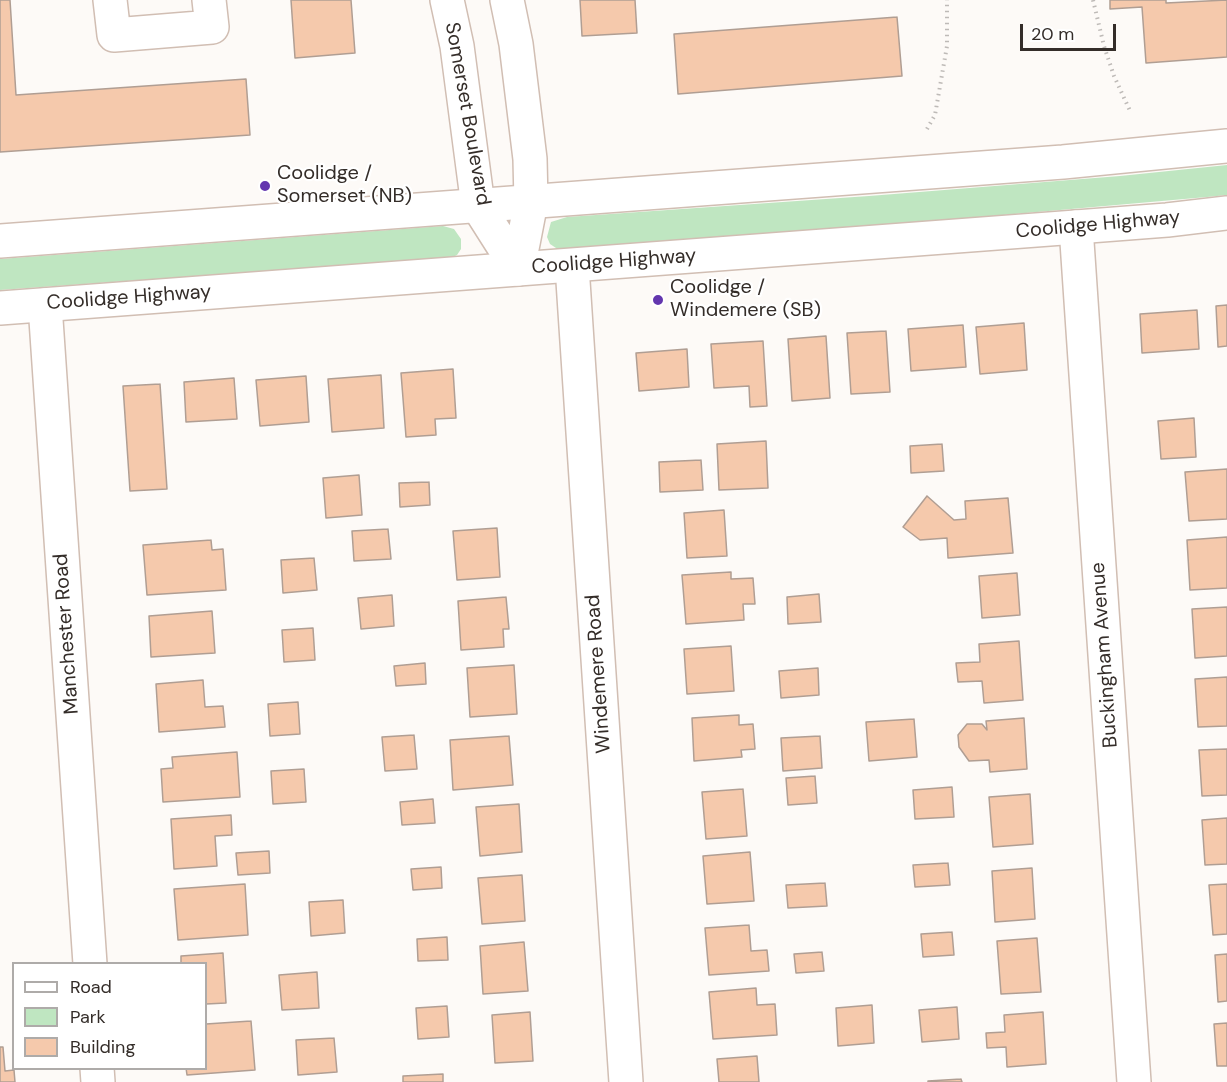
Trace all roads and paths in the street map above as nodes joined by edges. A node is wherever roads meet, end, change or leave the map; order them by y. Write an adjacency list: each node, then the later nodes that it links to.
1 (110, 0): 2 (street)
2 (209, 0)
3 (447, 0): 11 (street, Somerset Boulevard)
4 (507, 0): 10 (street)
5 (947, 0): 8 (path)
6 (1093, 0): 7 (path)
7 (1131, 113)
8 (927, 129)
9 (1227, 146): 10 (street)
10 (531, 202): 11 (street); 16 (street)
11 (478, 206): 14 (street); 16 (street, Somerset Boulevard)
12 (1227, 213): 13 (street, Coolidge Highway)
13 (1076, 227): 15 (street, Coolidge Highway); 21 (street, Buckingham Avenue)
14 (0, 241)
15 (572, 266): 16 (street, Coolidge Highway); 20 (street, Windemere Road)
16 (518, 269): 17 (street, Coolidge Highway)
17 (45, 304): 18 (street, Coolidge Highway); 19 (street, Manchester Road)
18 (0, 308)
19 (90, 962)
20 (626, 1082)
21 (1134, 1082)

